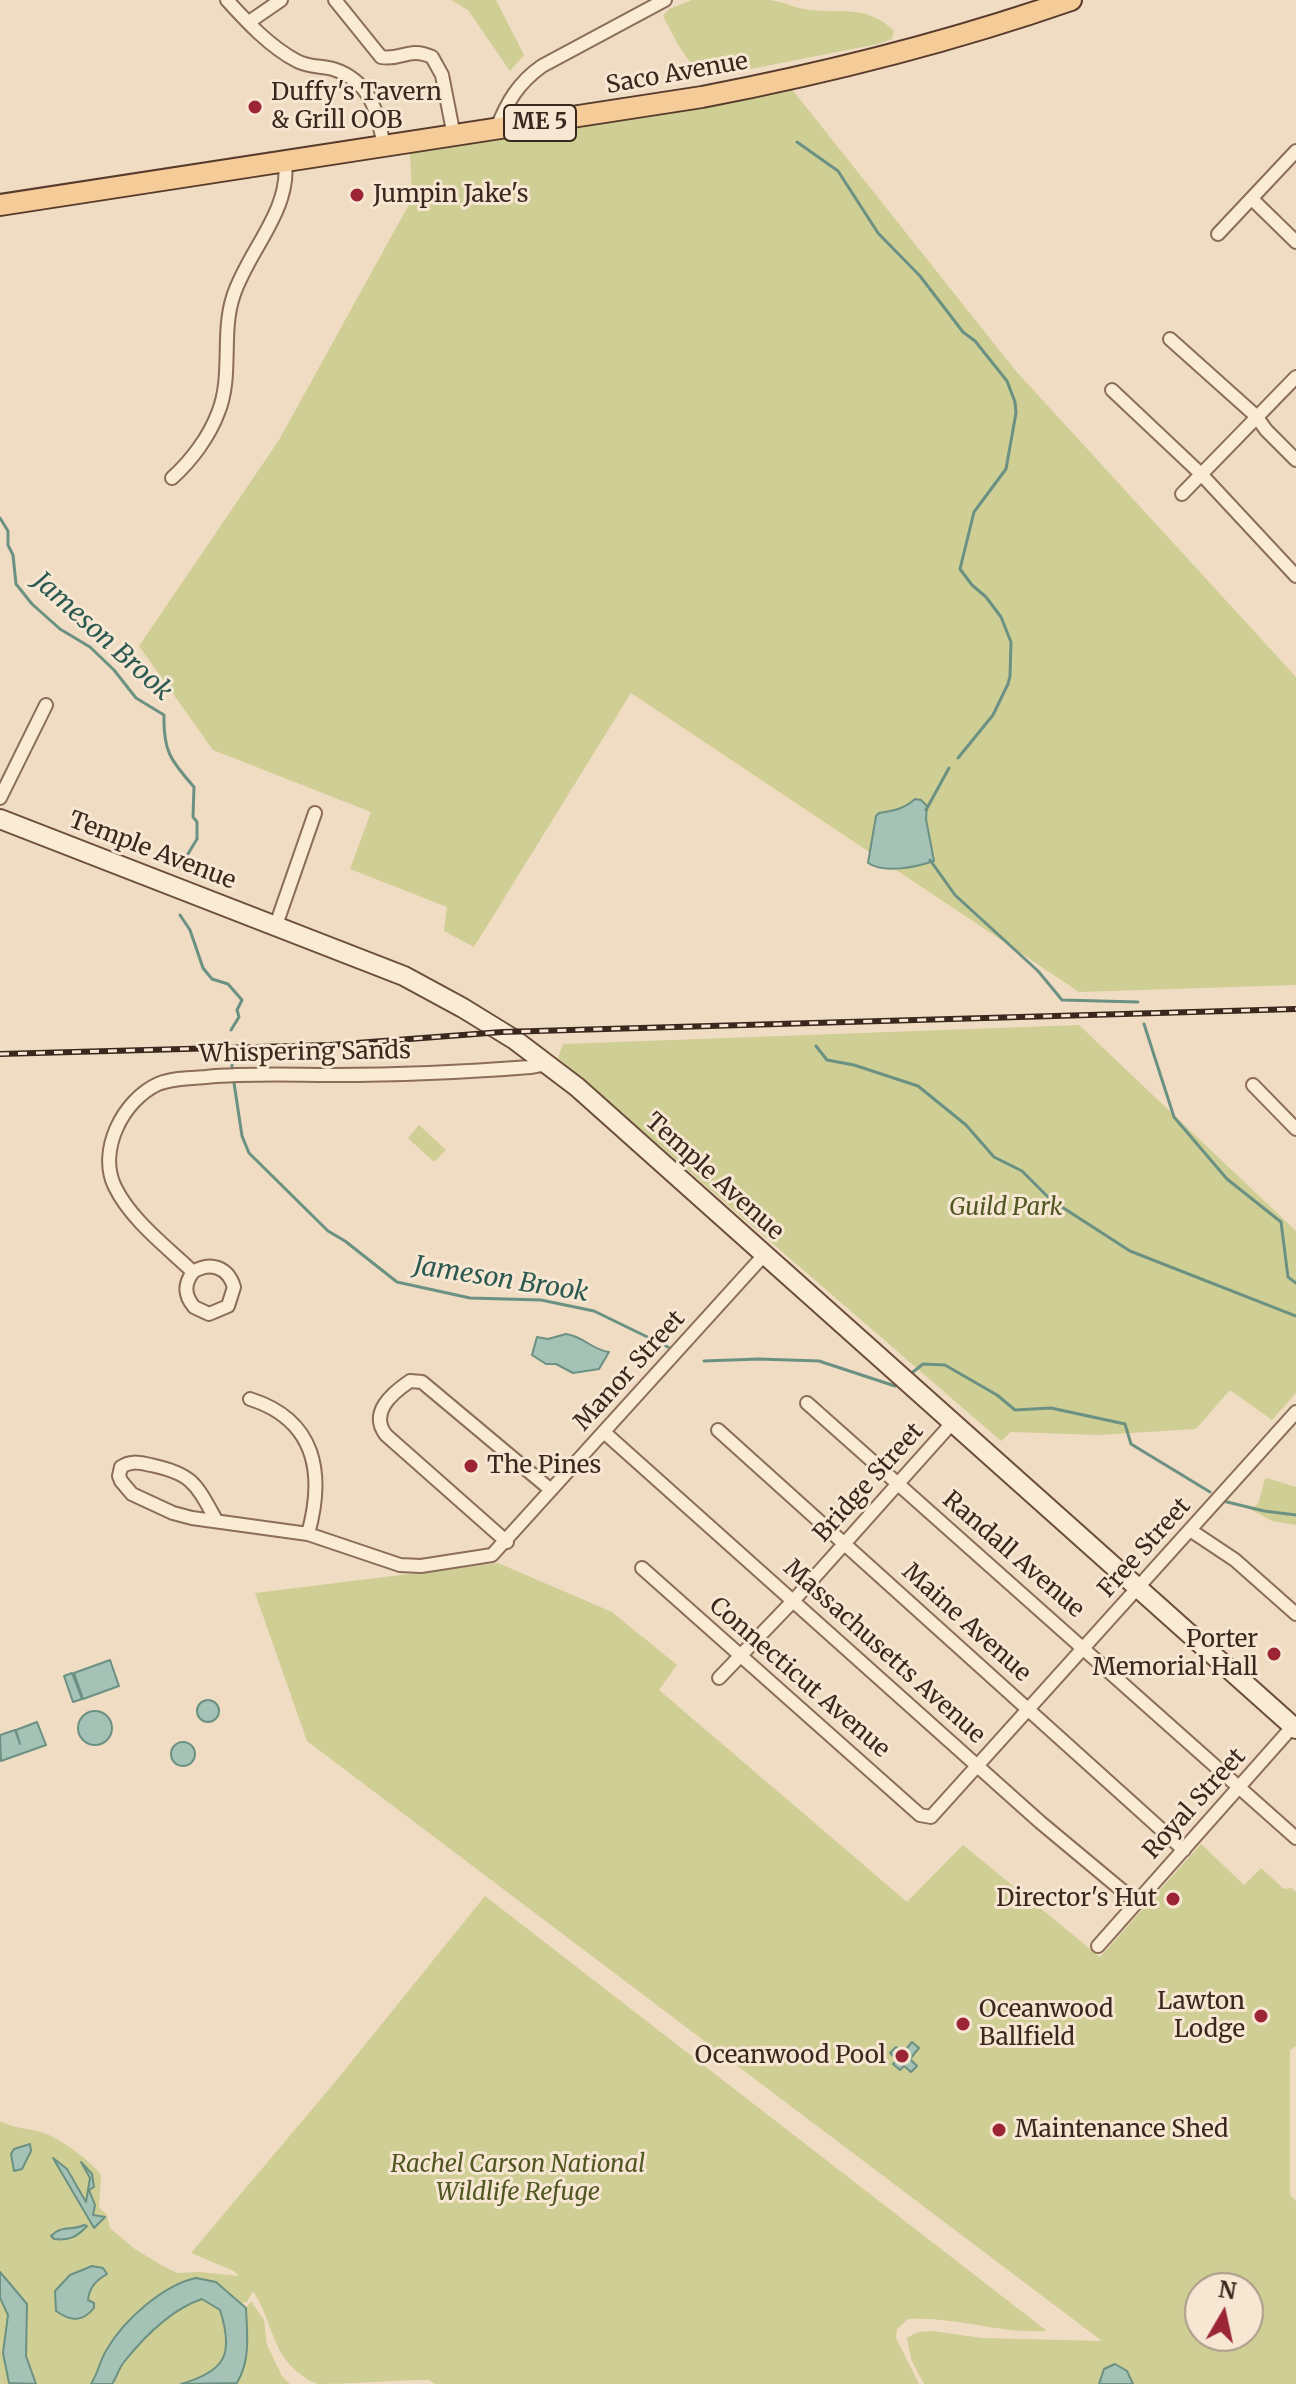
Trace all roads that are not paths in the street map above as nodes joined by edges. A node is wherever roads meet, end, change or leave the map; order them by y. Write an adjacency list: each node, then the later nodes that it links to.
1 (227, 0): 6 (street)
2 (281, 0): 6 (street)
3 (335, 0): 8 (street)
4 (665, 0): 7 (street)
5 (1071, 0): 7 (main road, Saco Avenue / ME 5)
6 (249, 22): 9 (street)
7 (496, 130): 8 (main road, Saco Avenue / ME 5)
8 (454, 136): 9 (main road, Saco Avenue / ME 5)
9 (384, 147): 11 (main road, Saco Avenue / ME 5)
10 (1296, 151): 12 (street)
11 (285, 162): 13 (main road, Saco Avenue / ME 5); 22 (street)
12 (1252, 199): 14 (street); 15 (street)
13 (0, 205)
14 (1218, 234)
15 (1296, 242)
16 (1170, 339): 19 (street)
17 (1296, 377): 19 (street)
18 (1112, 390): 21 (street)
19 (1256, 416): 20 (street); 21 (street)
20 (1296, 460)
21 (1201, 474): 23 (street); 24 (street)
22 (172, 478)
23 (1182, 494)
24 (1296, 576)
25 (46, 705): 26 (street)
26 (0, 798)
27 (315, 813): 29 (street)
28 (0, 819): 29 (street, Temple Avenue)
29 (276, 925): 30 (street, Temple Avenue)
30 (547, 1064): 33 (street, Temple Avenue); 34 (street, Whispering Sands)
31 (1253, 1085): 32 (street)
32 (1296, 1129)
33 (764, 1255): 38 (street, Temple Avenue); 40 (street, Manor Street)
34 (193, 1272)
35 (250, 1399): 45 (street)
36 (807, 1403): 41 (street, Randall Avenue)
37 (1296, 1412): 44 (street, Free Street)
38 (953, 1422): 41 (street, Bridge Street); 49 (street, Temple Avenue)
39 (718, 1430): 47 (street, Maine Avenue)
40 (605, 1433): 42 (street, Manor Street); 50 (street, Massachusetts Avenue)
41 (899, 1483): 47 (street, Bridge Street); 52 (street, Randall Avenue)
42 (551, 1490): 46 (street, Manor Street); 46 (street)
43 (216, 1520): 43 (street, Manor Street); 45 (street, Manor Street)
44 (1190, 1530): 49 (street, Free Street); 51 (street)
45 (308, 1534): 46 (street, Manor Street)
46 (507, 1542)
47 (846, 1543): 50 (street, Bridge Street); 55 (street, Maine Avenue)
48 (642, 1568): 53 (street, Connecticut Avenue)
49 (1138, 1587): 52 (street, Free Street); 56 (street, Temple Avenue)
50 (794, 1600): 53 (street, Bridge Street); 57 (street, Massachusetts Avenue)
51 (1296, 1614)
52 (1085, 1648): 55 (street, Free Street); 58 (street, Randall Avenue)
53 (740, 1654): 54 (street, Bridge Street); 59 (street, Connecticut Avenue)
54 (719, 1678)
55 (1029, 1710): 57 (street, Free Street); 61 (street, Maine Avenue)
56 (1294, 1727): 58 (street, Royal Street)
57 (977, 1765): 59 (street, Free Street); 62 (street, Massachusetts Avenue)
58 (1239, 1787): 60 (street, Randall Avenue); 61 (street, Royal Street)
59 (929, 1818)
60 (1296, 1838)
61 (1184, 1850): 62 (street, Royal Street)
62 (1136, 1902): 63 (street, Royal Street)
63 (1098, 1946)

